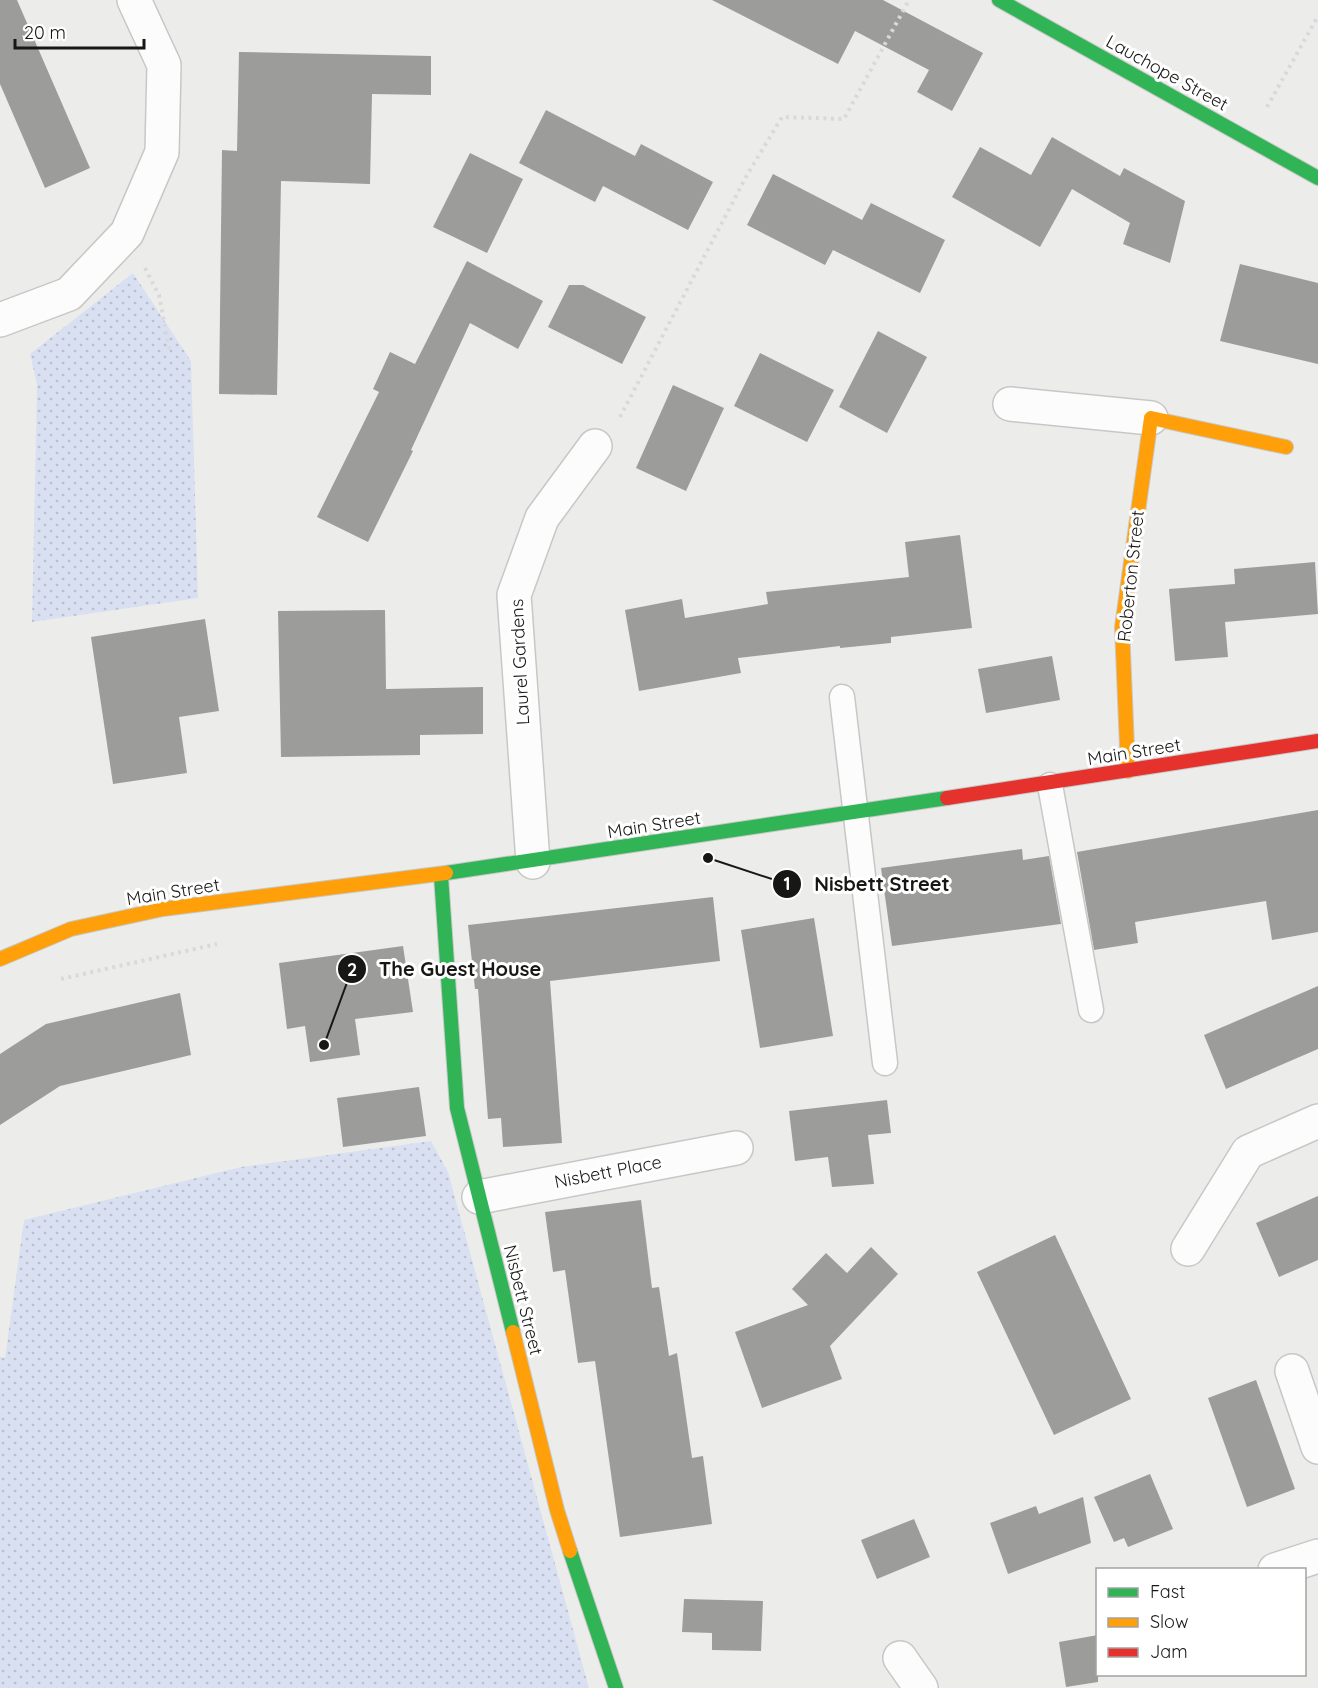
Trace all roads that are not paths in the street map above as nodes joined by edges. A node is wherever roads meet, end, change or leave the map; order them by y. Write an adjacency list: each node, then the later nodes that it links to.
1 (134, 0): 4 (street)
2 (999, 0): 3 (street, Lauchope Street)
3 (1318, 178)
4 (0, 320)
5 (1010, 404): 6 (street)
6 (1151, 418): 8 (street); 11 (street, Roberton Street)
7 (595, 446): 14 (street, Laurel Gardens)
8 (1286, 447)
9 (842, 697): 13 (lane)
10 (1318, 741): 11 (street, Main Street)
11 (1128, 771): 12 (street, Main Street)
12 (1050, 785): 13 (street, Main Street); 17 (lane)
13 (854, 812): 14 (street, Main Street); 18 (lane)
14 (533, 862): 15 (street, Main Street)
15 (441, 876): 16 (street, Main Street); 21 (street, Nisbett Street)
16 (0, 958)
17 (1090, 1010)
18 (885, 1063)
19 (1318, 1121): 22 (street)
20 (736, 1148): 21 (street, Nisbett Place)
21 (479, 1197): 28 (street, Nisbett Street)
22 (1188, 1250)
23 (1292, 1371): 24 (street)
24 (1318, 1447)
25 (1318, 1556): 26 (street)
26 (1278, 1568)
27 (900, 1658): 29 (street)
28 (616, 1688)
29 (921, 1688)

